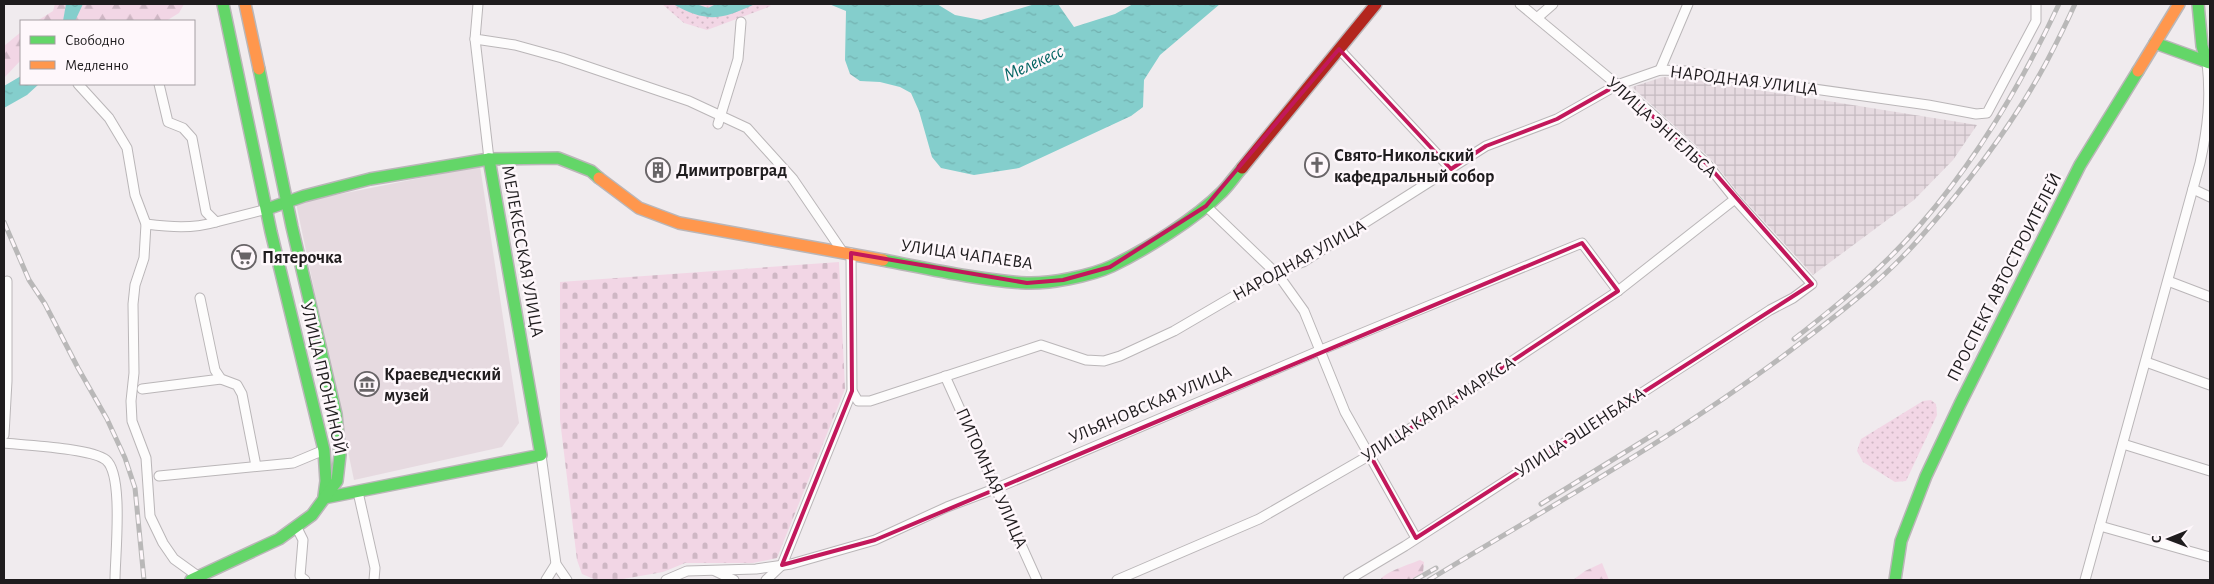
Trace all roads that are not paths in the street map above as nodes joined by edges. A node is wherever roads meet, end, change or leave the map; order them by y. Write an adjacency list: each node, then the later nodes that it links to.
1 (223, 4): 29 (main road, УЛИЦА ПРОНИНОЙ)
2 (245, 4): 27 (main road, УЛИЦА ПРОНИНОЙ)
3 (478, 4): 13 (street)
4 (1376, 4): 15 (main road, УЛИЦА ЧАПАЕВА)
5 (1520, 4): 11 (street, УЛИЦА ЭНГЕЛЬСА)
6 (1554, 4): 11 (street)
7 (1688, 4): 17 (street)
8 (2036, 4): 17 (street, НАРОДНАЯ УЛИЦА)
9 (2179, 4): 14 (main road, ПРОСПЕКТ АВТОСТРОИТЕЛЕЙ)
10 (2198, 4): 16 (main road)
11 (1537, 18): 20 (street, УЛИЦА ЭНГЕЛЬСА)
12 (741, 22): 21 (street)
13 (476, 39): 21 (street); 22 (street)
14 (2155, 43): 16 (main road); 78 (main road, ПРОСПЕКТ АВТОСТРОИТЕЛЕЙ)
15 (1339, 49): 23 (street); 28 (main road, УЛИЦА ЧАПАЕВА)
16 (2209, 63): 24 (street)
17 (1660, 70): 20 (street, НАРОДНАЯ УЛИЦА)
18 (79, 85): 31 (street)
19 (159, 85): 30 (street)
20 (1617, 85): 23 (street, НАРОДНАЯ УЛИЦА); 26 (street, УЛИЦА ЭНГЕЛЬСА)
21 (719, 120): 32 (street)
22 (489, 160): 27 (main road, МЕЛЕКЕССКАЯ УЛИЦА); 32 (main road, УЛИЦА ЧАПАЕВА); 51 (main road, МЕЛЕКЕССКАЯ УЛИЦА)
23 (1450, 169): 33 (street, НАРОДНАЯ УЛИЦА)
24 (2193, 189): 25 (street); 35 (street)
25 (2210, 197)
26 (1735, 199): 36 (street, УЛИЦА ЭНГЕЛЬСА); 37 (street, УЛИЦА КАРЛА МАРКСА)
27 (288, 203): 29 (main road, МЕЛЕКЕССКАЯ УЛИЦА); 58 (main road, УЛИЦА ПРОНИНОЙ)
28 (1206, 206): 32 (main road, УЛИЦА ЧАПАЕВА); 33 (street)
29 (267, 209): 30 (street); 50 (main road, УЛИЦА ПРОНИНОЙ)
30 (216, 222): 31 (street)
31 (146, 224): 66 (street)
32 (847, 252): 46 (street)
33 (1275, 272): 40 (street); 42 (street, НАРОДНАЯ УЛИЦА)
34 (7, 280): 47 (street)
35 (2168, 280): 38 (street); 41 (street)
36 (1812, 284): 61 (street, УЛИЦА ЭШЕНБАХА)
37 (1618, 291): 40 (street, УЛЬЯНОВСКАЯ УЛИЦА); 52 (street, УЛИЦА КАРЛА МАРКСА)
38 (2210, 296)
39 (200, 298): 43 (street)
40 (1321, 350): 52 (street); 56 (street, УЛЬЯНОВСКАЯ УЛИЦА)
41 (2146, 362): 44 (street); 49 (street)
42 (945, 376): 46 (street, НАРОДНАЯ УЛИЦА); 56 (street, ПИТОМНАЯ УЛИЦА)
43 (221, 380): 45 (street); 53 (street)
44 (2210, 385)
45 (142, 389)
46 (852, 391): 64 (street)
47 (4, 435)
48 (4, 443): 67 (street)
49 (2123, 444): 54 (street); 59 (street)
50 (324, 450): 53 (street); 58 (main road, УЛИЦА ПРОНИНОЙ)
51 (541, 455): 57 (main road); 63 (street, МЕЛЕКЕССКАЯ УЛИЦА)
52 (1370, 455): 61 (street); 76 (street, УЛИЦА КАРЛА МАРКСА)
53 (256, 466): 55 (street)
54 (2210, 471)
55 (159, 476)
56 (997, 488): 64 (street, УЛЬЯНОВСКАЯ УЛИЦА); 75 (street, ПИТОМНАЯ УЛИЦА)
57 (358, 492): 58 (main road); 69 (street)
58 (324, 498): 60 (main road)
59 (2100, 526): 62 (street); 79 (street)
60 (297, 528): 66 (main road); 68 (street)
61 (1416, 538): 77 (street, УЛИЦА ЭШЕНБАХА)
62 (2210, 557)
63 (556, 564): 70 (street); 71 (street)
64 (782, 566): 65 (street, УЛЬЯНОВСКАЯ УЛИЦА); 74 (street)
65 (712, 570): 72 (street, УЛЬЯНОВСКАЯ УЛИЦА); 73 (street)
66 (194, 579)
67 (114, 580)
68 (305, 580)
69 (374, 580)
70 (546, 580)
71 (567, 580)
72 (666, 580)
73 (734, 580)
74 (766, 580)
75 (1037, 580)
76 (1117, 580)
77 (1348, 580)
78 (1895, 580)
79 (2085, 580)

